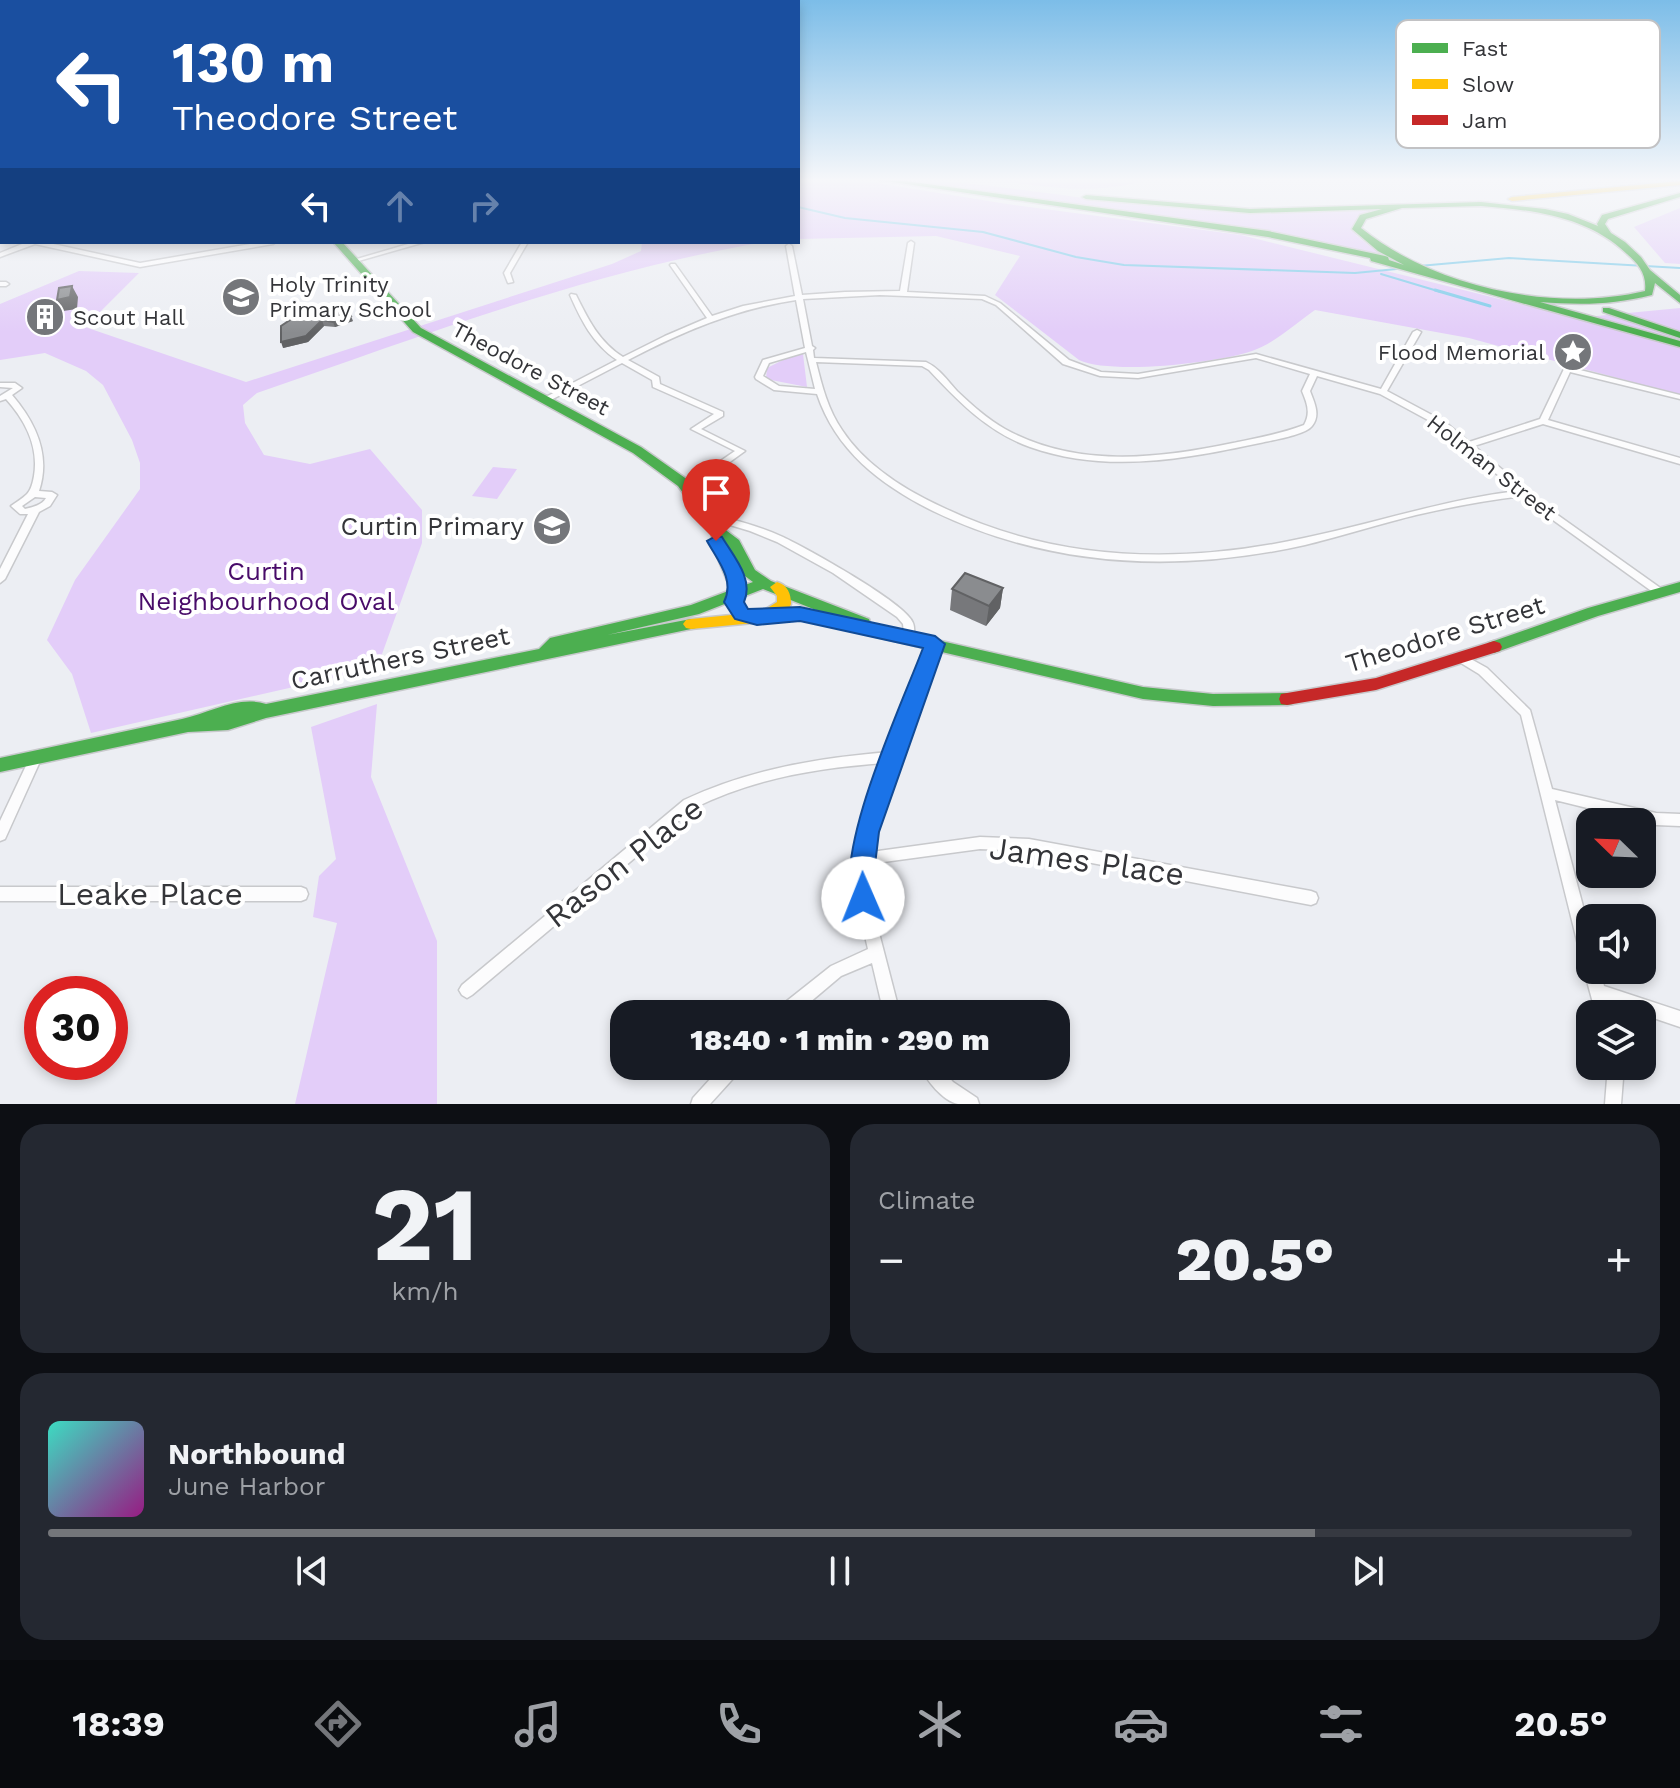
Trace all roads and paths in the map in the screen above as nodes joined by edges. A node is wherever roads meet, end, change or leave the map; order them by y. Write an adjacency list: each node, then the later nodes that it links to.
1 (1239, 231): 15 (main road)
2 (1359, 231): 15 (main road)
3 (1602, 231): 5 (main road)
4 (1606, 231): 5 (main road)
5 (1609, 234): 19 (main road)
6 (911, 243): 21 (street)
7 (30, 244): 14 (street)
8 (44, 244): 9 (street)
9 (261, 244)
10 (339, 244): 16 (main road, Theodore Street)
11 (415, 244): 16 (street)
12 (524, 244): 20 (street)
13 (789, 246): 23 (street)
14 (0, 255)
15 (1386, 259): 18 (main road)
16 (353, 261): 39 (main road, Theodore Street)
17 (673, 265): 26 (street)
18 (1440, 275): 25 (main road); 29 (main road)
19 (1650, 275): 24 (main road); 25 (main road)
20 (510, 282)
21 (903, 293): 23 (street, Holman Street); 33 (street, Holman Street)
22 (573, 295): 32 (street)
23 (800, 298): 26 (street, Holman Street); 30 (street)
24 (1680, 300)
25 (1577, 305): 28 (main road)
26 (711, 319): 32 (street, Holman Street)
27 (1417, 332): 36 (street)
28 (1680, 335)
29 (1680, 344)
30 (811, 348): 31 (street); 35 (street)
31 (814, 360): 33 (street); 35 (street)
32 (623, 362): 39 (street, Holman Street); 43 (street)
33 (1315, 372): 36 (street, Holman Street)
34 (0, 385): 38 (street)
35 (820, 392): 44 (street)
36 (1383, 392): 41 (street, Holman Street)
37 (1680, 397): 40 (street)
38 (4, 398): 45 (street)
39 (544, 400): 43 (main road, Theodore Street)
40 (1543, 421): 41 (street); 42 (street)
41 (1468, 445): 44 (street, Holman Street)
42 (1680, 461)
43 (683, 483): 47 (main road, Theodore Street)
44 (1526, 493): 52 (street, Holman Street)
45 (33, 494): 46 (street); 46 (street)
46 (35, 510): 48 (street)
47 (715, 527): 49 (main road, Theodore Street); 51 (main road, Theodore Street); 55 (street)
48 (0, 579)
49 (771, 585): 51 (main road); 53 (main road); 55 (main road, Theodore Street)
50 (1680, 585): 52 (main road, Theodore Street)
51 (738, 592): 54 (main road); 57 (main road, Carruthers Street)
52 (1661, 592): 58 (main road, Theodore Street)
53 (769, 616): 54 (main road); 55 (main road, Theodore Street)
54 (751, 618): 57 (main road, Carruthers Street)
55 (902, 636): 56 (main road, Theodore Street)
56 (935, 644): 58 (main road, Theodore Street); 60 (street)
57 (545, 652): 59 (main road, Carruthers Street)
58 (1460, 657): 62 (street)
59 (36, 757): 61 (main road, Carruthers Street); 64 (street)
60 (894, 757): 65 (street); 72 (street, Rason Place)
61 (0, 765)
62 (1547, 793): 63 (street); 69 (street)
63 (1680, 820)
64 (0, 835)
65 (862, 859): 68 (street, James Place); 70 (street)
66 (0, 894): 67 (street, Leake Place)
67 (301, 894)
68 (1311, 898)
69 (1576, 906)
70 (874, 954): 74 (street); 75 (street)
71 (1596, 984): 73 (street)
72 (467, 990)
73 (1598, 992): 76 (street); 77 (street)
74 (801, 1000)
75 (888, 1000)
76 (1600, 1000)
77 (1680, 1019)
78 (720, 1080): 81 (street)
79 (940, 1080): 82 (street)
80 (1615, 1080): 83 (street)
81 (699, 1104)
82 (971, 1104)
83 (1613, 1104)

